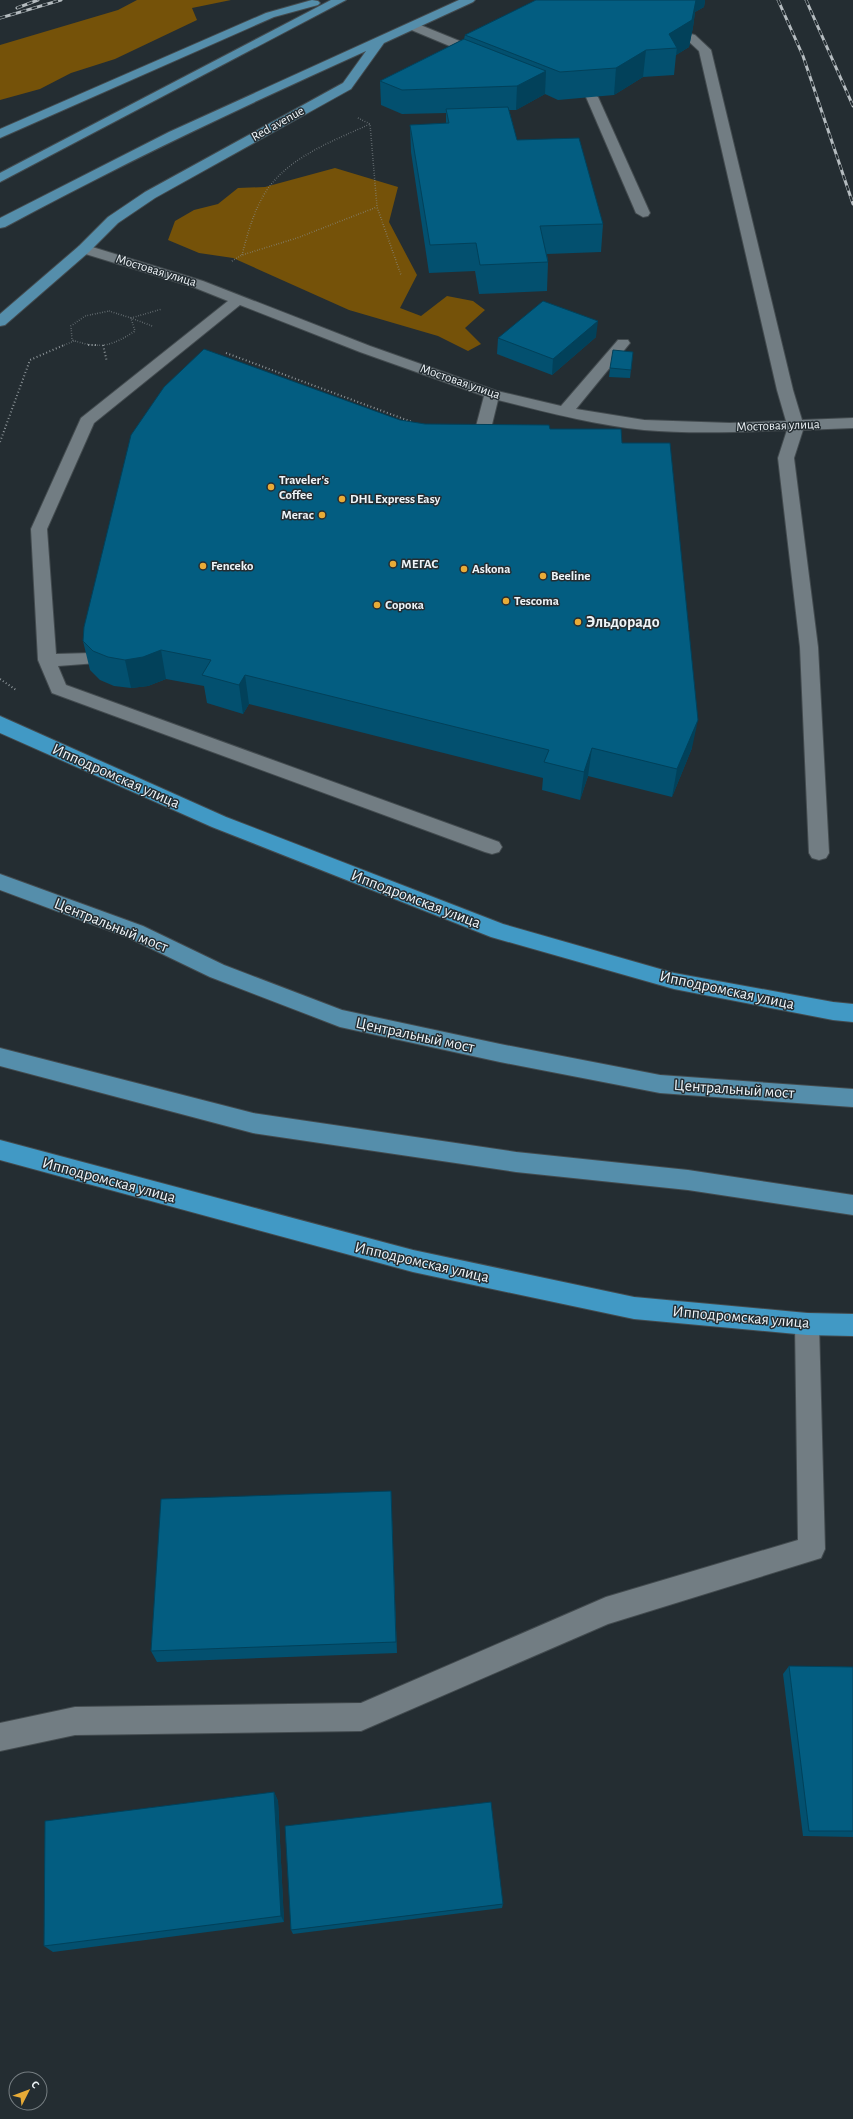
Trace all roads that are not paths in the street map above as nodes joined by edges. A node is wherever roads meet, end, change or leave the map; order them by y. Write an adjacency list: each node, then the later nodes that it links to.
1 (325, 0): 9 (main road)
2 (340, 0): 10 (main road)
3 (469, 0): 4 (main road)
4 (413, 26): 6 (main road); 7 (street)
5 (691, 38): 20 (street)
6 (378, 42): 12 (main road); 13 (main road, Red avenue)
7 (480, 54)
8 (592, 97): 11 (street)
9 (0, 134)
10 (0, 178)
11 (644, 213)
12 (0, 224)
13 (84, 249): 14 (street, Мостовая улица); 15 (main road, Red avenue)
14 (239, 299): 17 (street, Мостовая улица); 23 (street)
15 (0, 322)
16 (623, 343): 18 (street)
17 (492, 394): 18 (street, Мостовая улица); 21 (street)
18 (565, 412): 20 (street, Мостовая улица)
19 (853, 423): 20 (street, Мостовая улица)
20 (796, 427): 26 (street)
21 (476, 455)
22 (91, 659): 23 (street)
23 (47, 660): 25 (street)
24 (0, 723): 28 (highway, Ипподромская улица)
25 (492, 847)
26 (819, 853)
27 (0, 882): 30 (main road, Центральный мост)
28 (853, 1013)
29 (0, 1057): 32 (main road)
30 (853, 1098)
31 (0, 1150): 33 (highway, Ипподромская улица)
32 (853, 1205)
33 (807, 1324): 34 (highway, Ипподромская улица); 35 (street)
34 (853, 1325)
35 (0, 1737)

